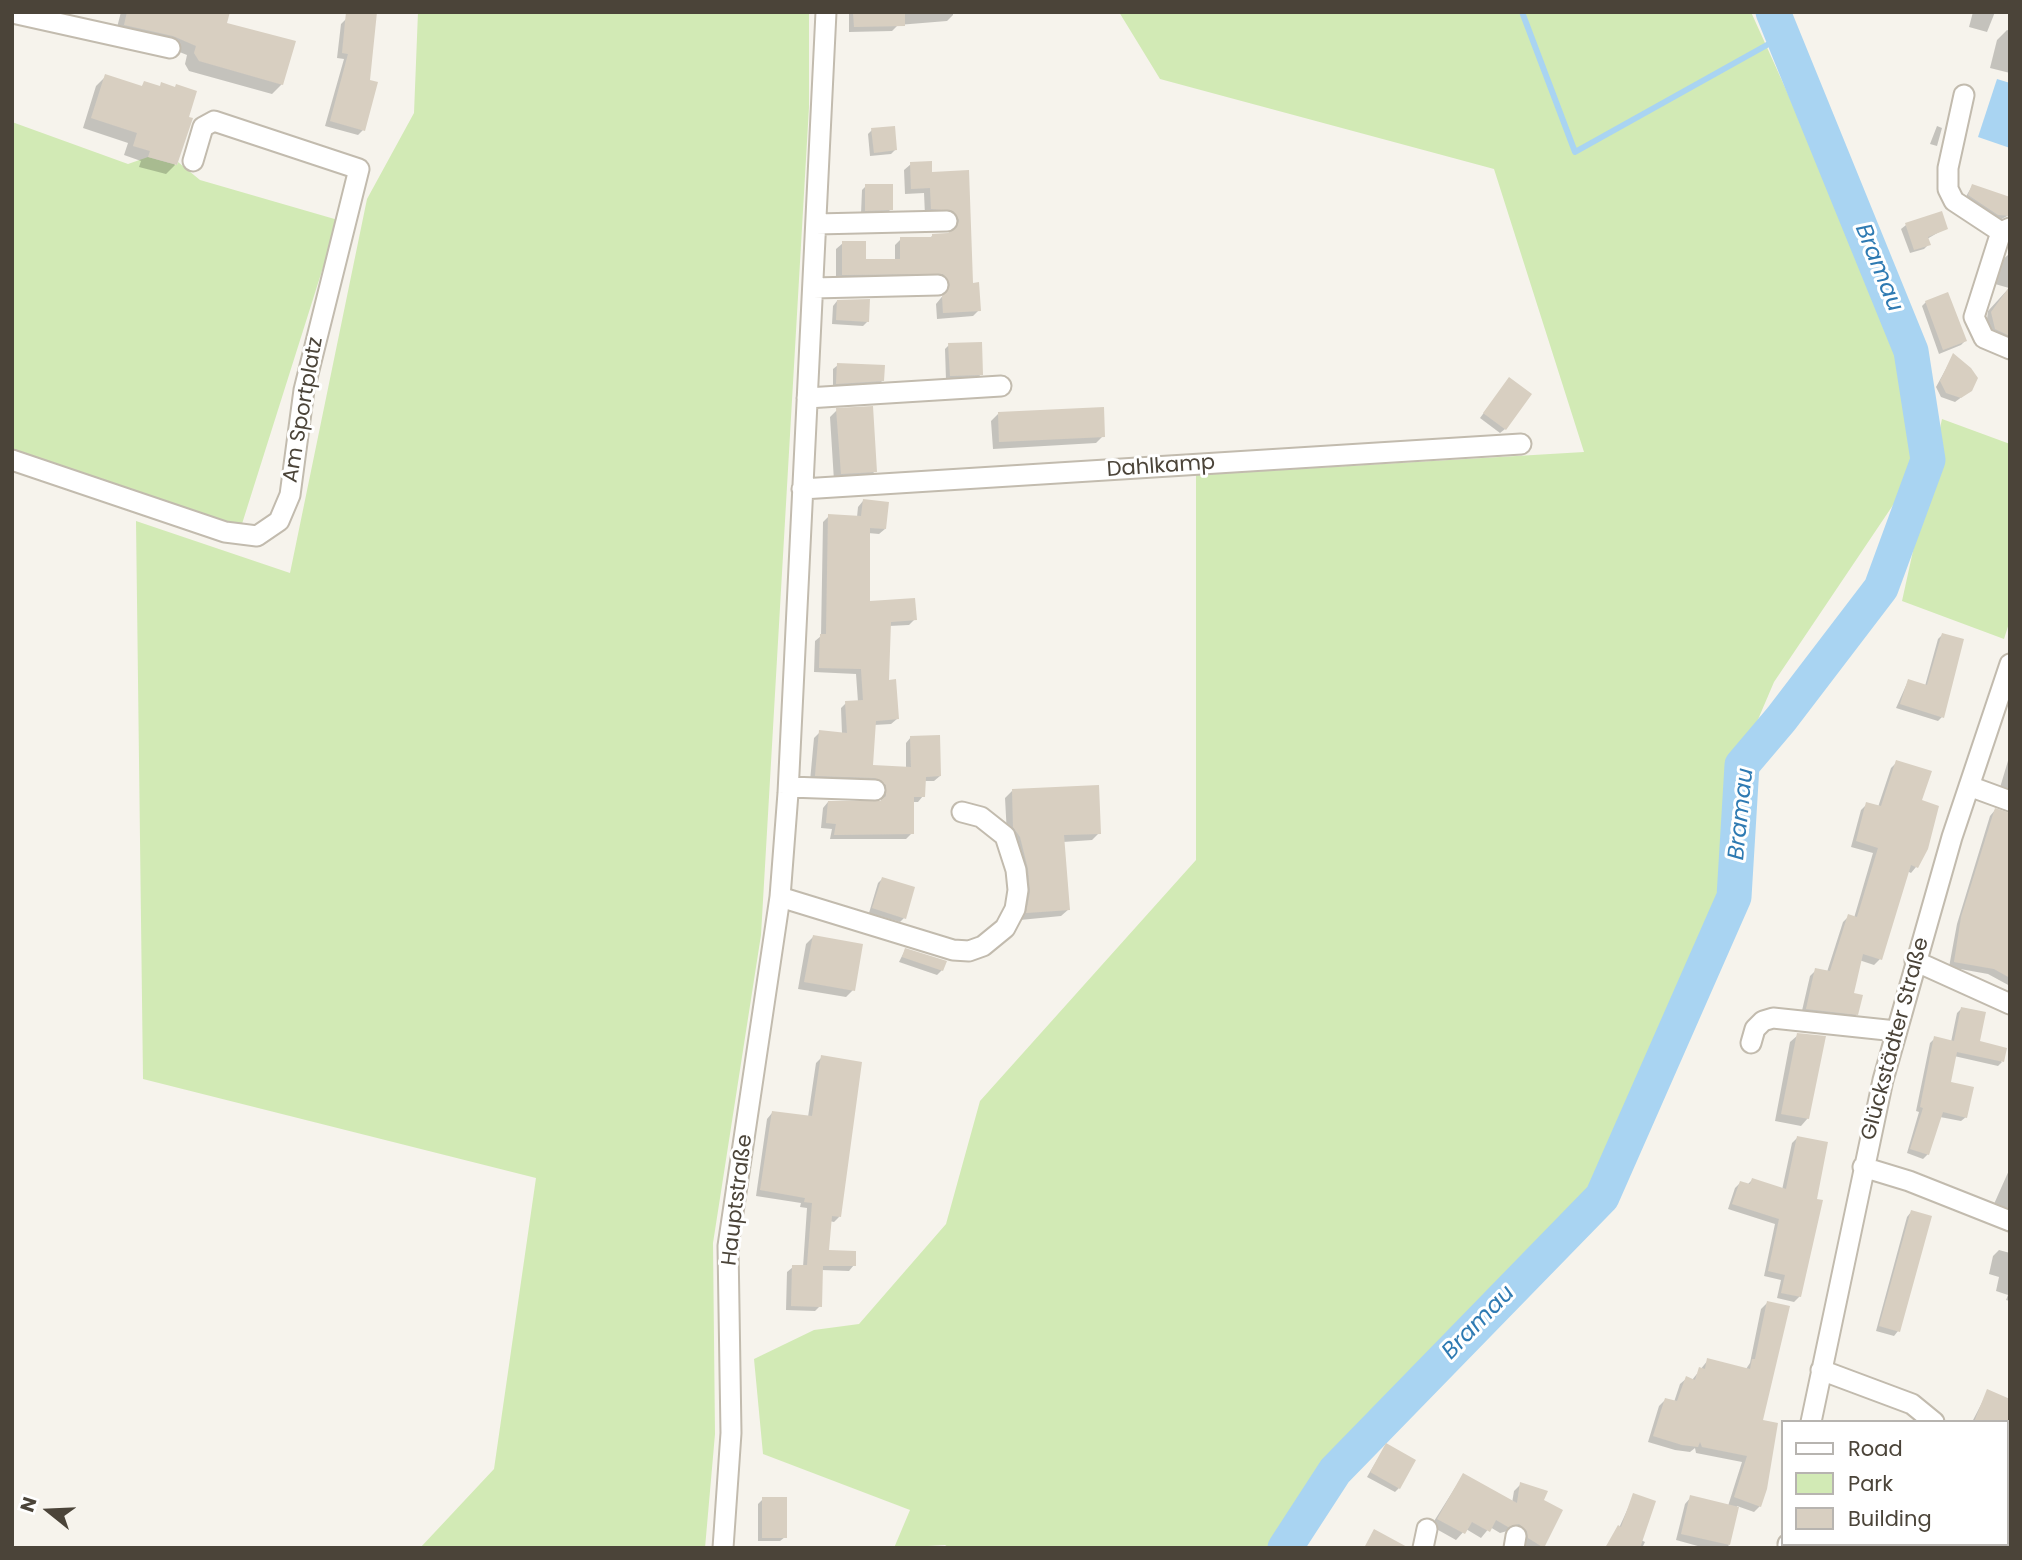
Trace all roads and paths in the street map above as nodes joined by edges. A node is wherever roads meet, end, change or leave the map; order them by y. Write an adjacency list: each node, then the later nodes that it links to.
1 (105, 12): 4 (street)
2 (826, 12): 9 (street)
3 (17, 14): 4 (street)
4 (104, 32): 5 (street)
5 (170, 48)
6 (1964, 95): 10 (street)
7 (193, 161): 17 (street, Am Sportplatz)
8 (947, 222): 9 (street)
9 (816, 224): 12 (street)
10 (2005, 230): 13 (street)
11 (938, 285): 12 (street)
12 (813, 288): 15 (street)
13 (2010, 349)
14 (1001, 386): 15 (street)
15 (807, 398): 18 (street)
16 (1521, 444): 18 (street, Dahlkamp)
17 (12, 460)
18 (802, 489): 21 (street)
19 (2010, 664): 20 (street, Glückstädter Straße)
20 (2005, 692): 22 (street, Glückstädter Straße)
21 (789, 786): 23 (street); 26 (street)
22 (1969, 786): 24 (street); 27 (street, Glückstädter Straße)
23 (875, 790)
24 (2010, 801)
25 (962, 813): 26 (street)
26 (780, 897): 36 (street, Hauptstraße)
27 (1915, 961): 28 (street); 29 (street, Glückstädter Straße)
28 (2010, 1004)
29 (1896, 1031): 30 (street); 31 (street, Glückstädter Straße)
30 (1751, 1042)
31 (1863, 1167): 32 (street); 33 (street, Glückstädter Straße)
32 (2010, 1221)
33 (1821, 1370): 34 (street, Glückstädter Straße); 35 (street)
34 (1811, 1420)
35 (1932, 1420)
36 (723, 1548)

